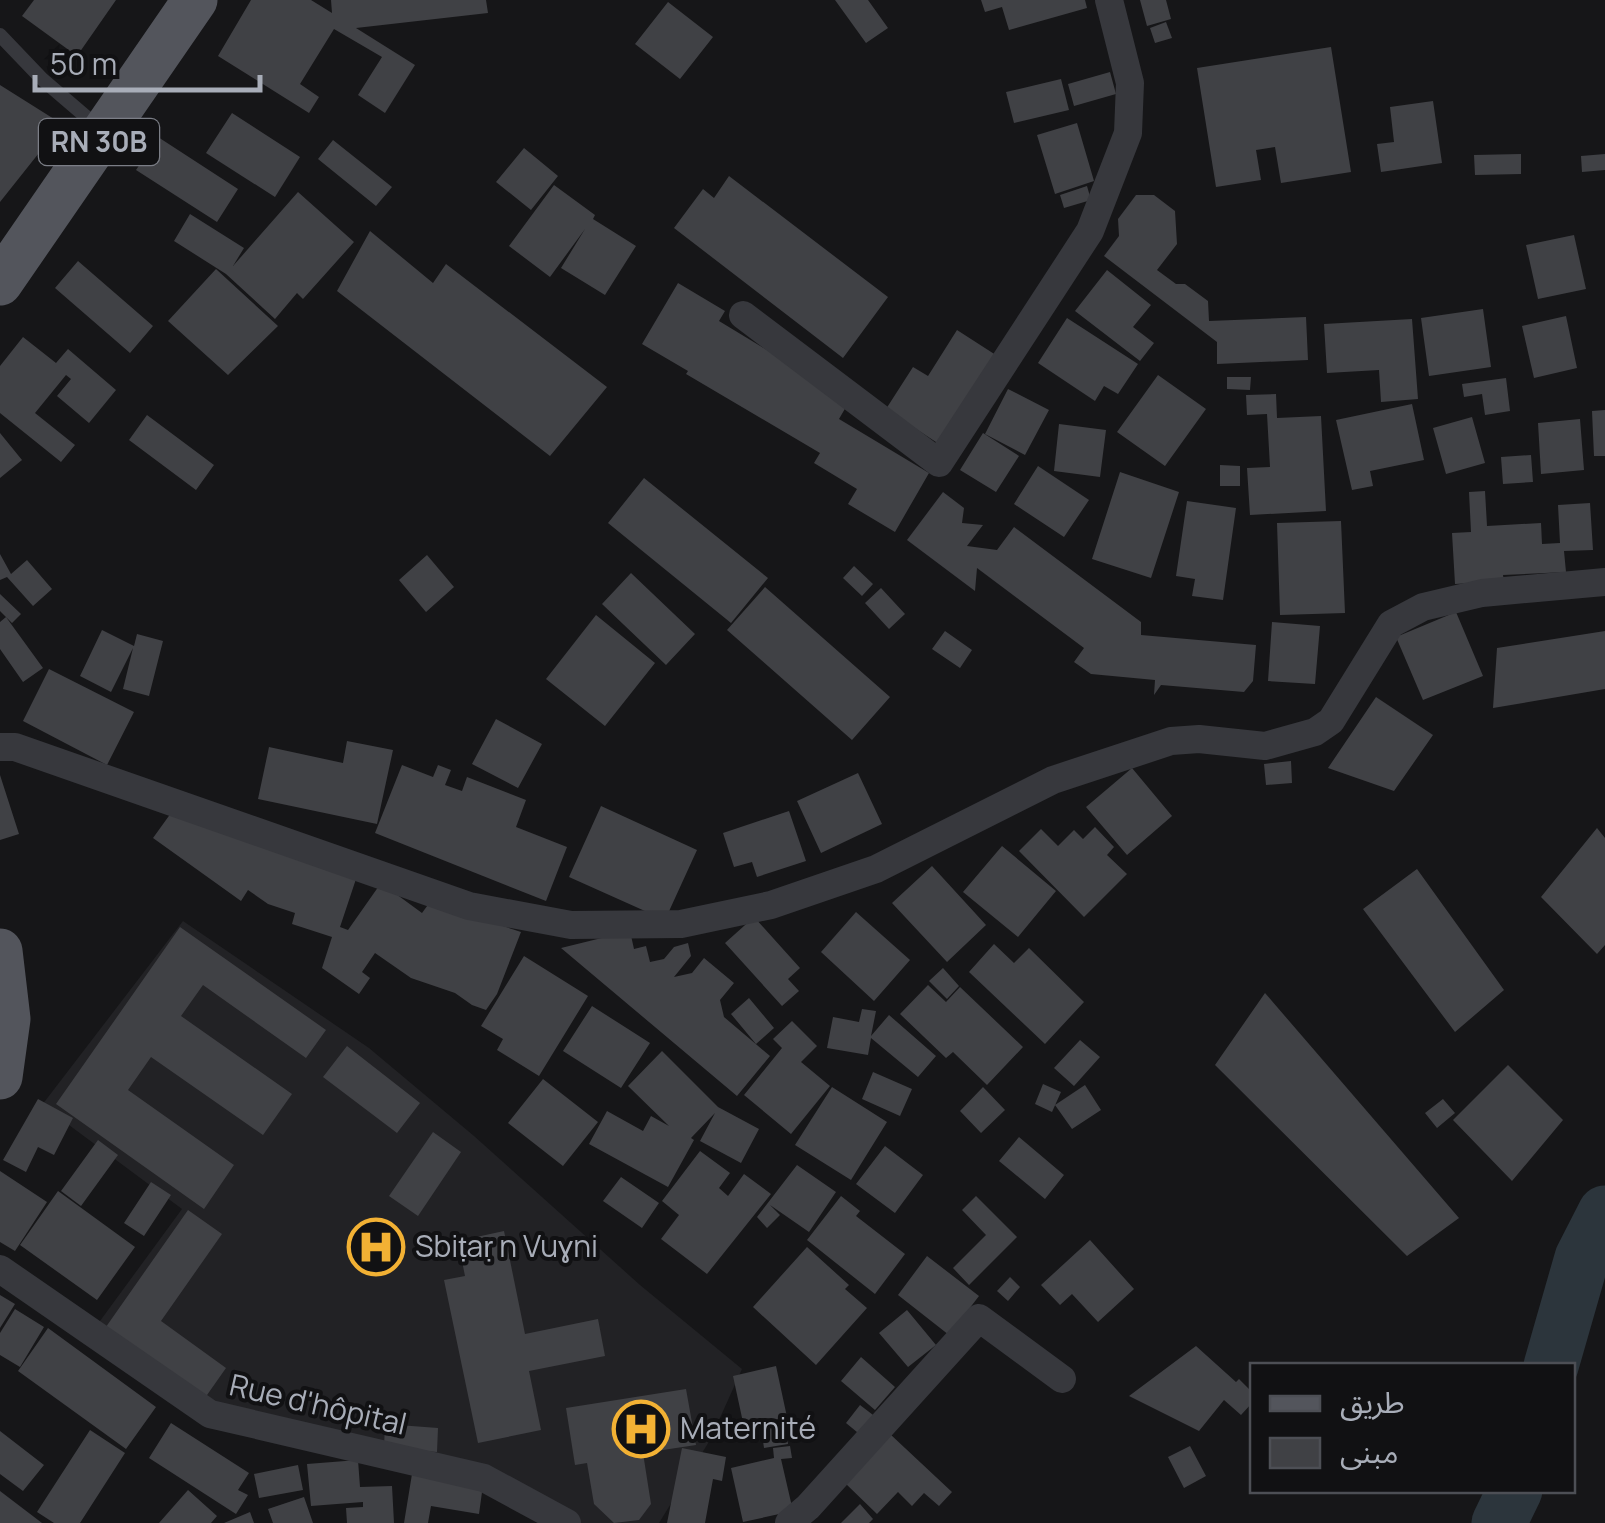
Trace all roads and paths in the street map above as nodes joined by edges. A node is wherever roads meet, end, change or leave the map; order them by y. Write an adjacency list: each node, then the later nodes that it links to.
1 (195, 0): 4 (main road, RN 30B)
2 (1109, 0): 6 (street)
3 (0, 35): 4 (lane)
4 (105, 133): 5 (main road, RN 30B)
5 (0, 283)
6 (743, 315)
7 (1605, 582): 8 (street)
8 (0, 747)
9 (0, 952): 10 (main road)
10 (0, 1076)
11 (0, 1269): 13 (street, Rue d'hôpital)
12 (1062, 1378): 14 (street)
13 (567, 1523)
14 (790, 1523)

